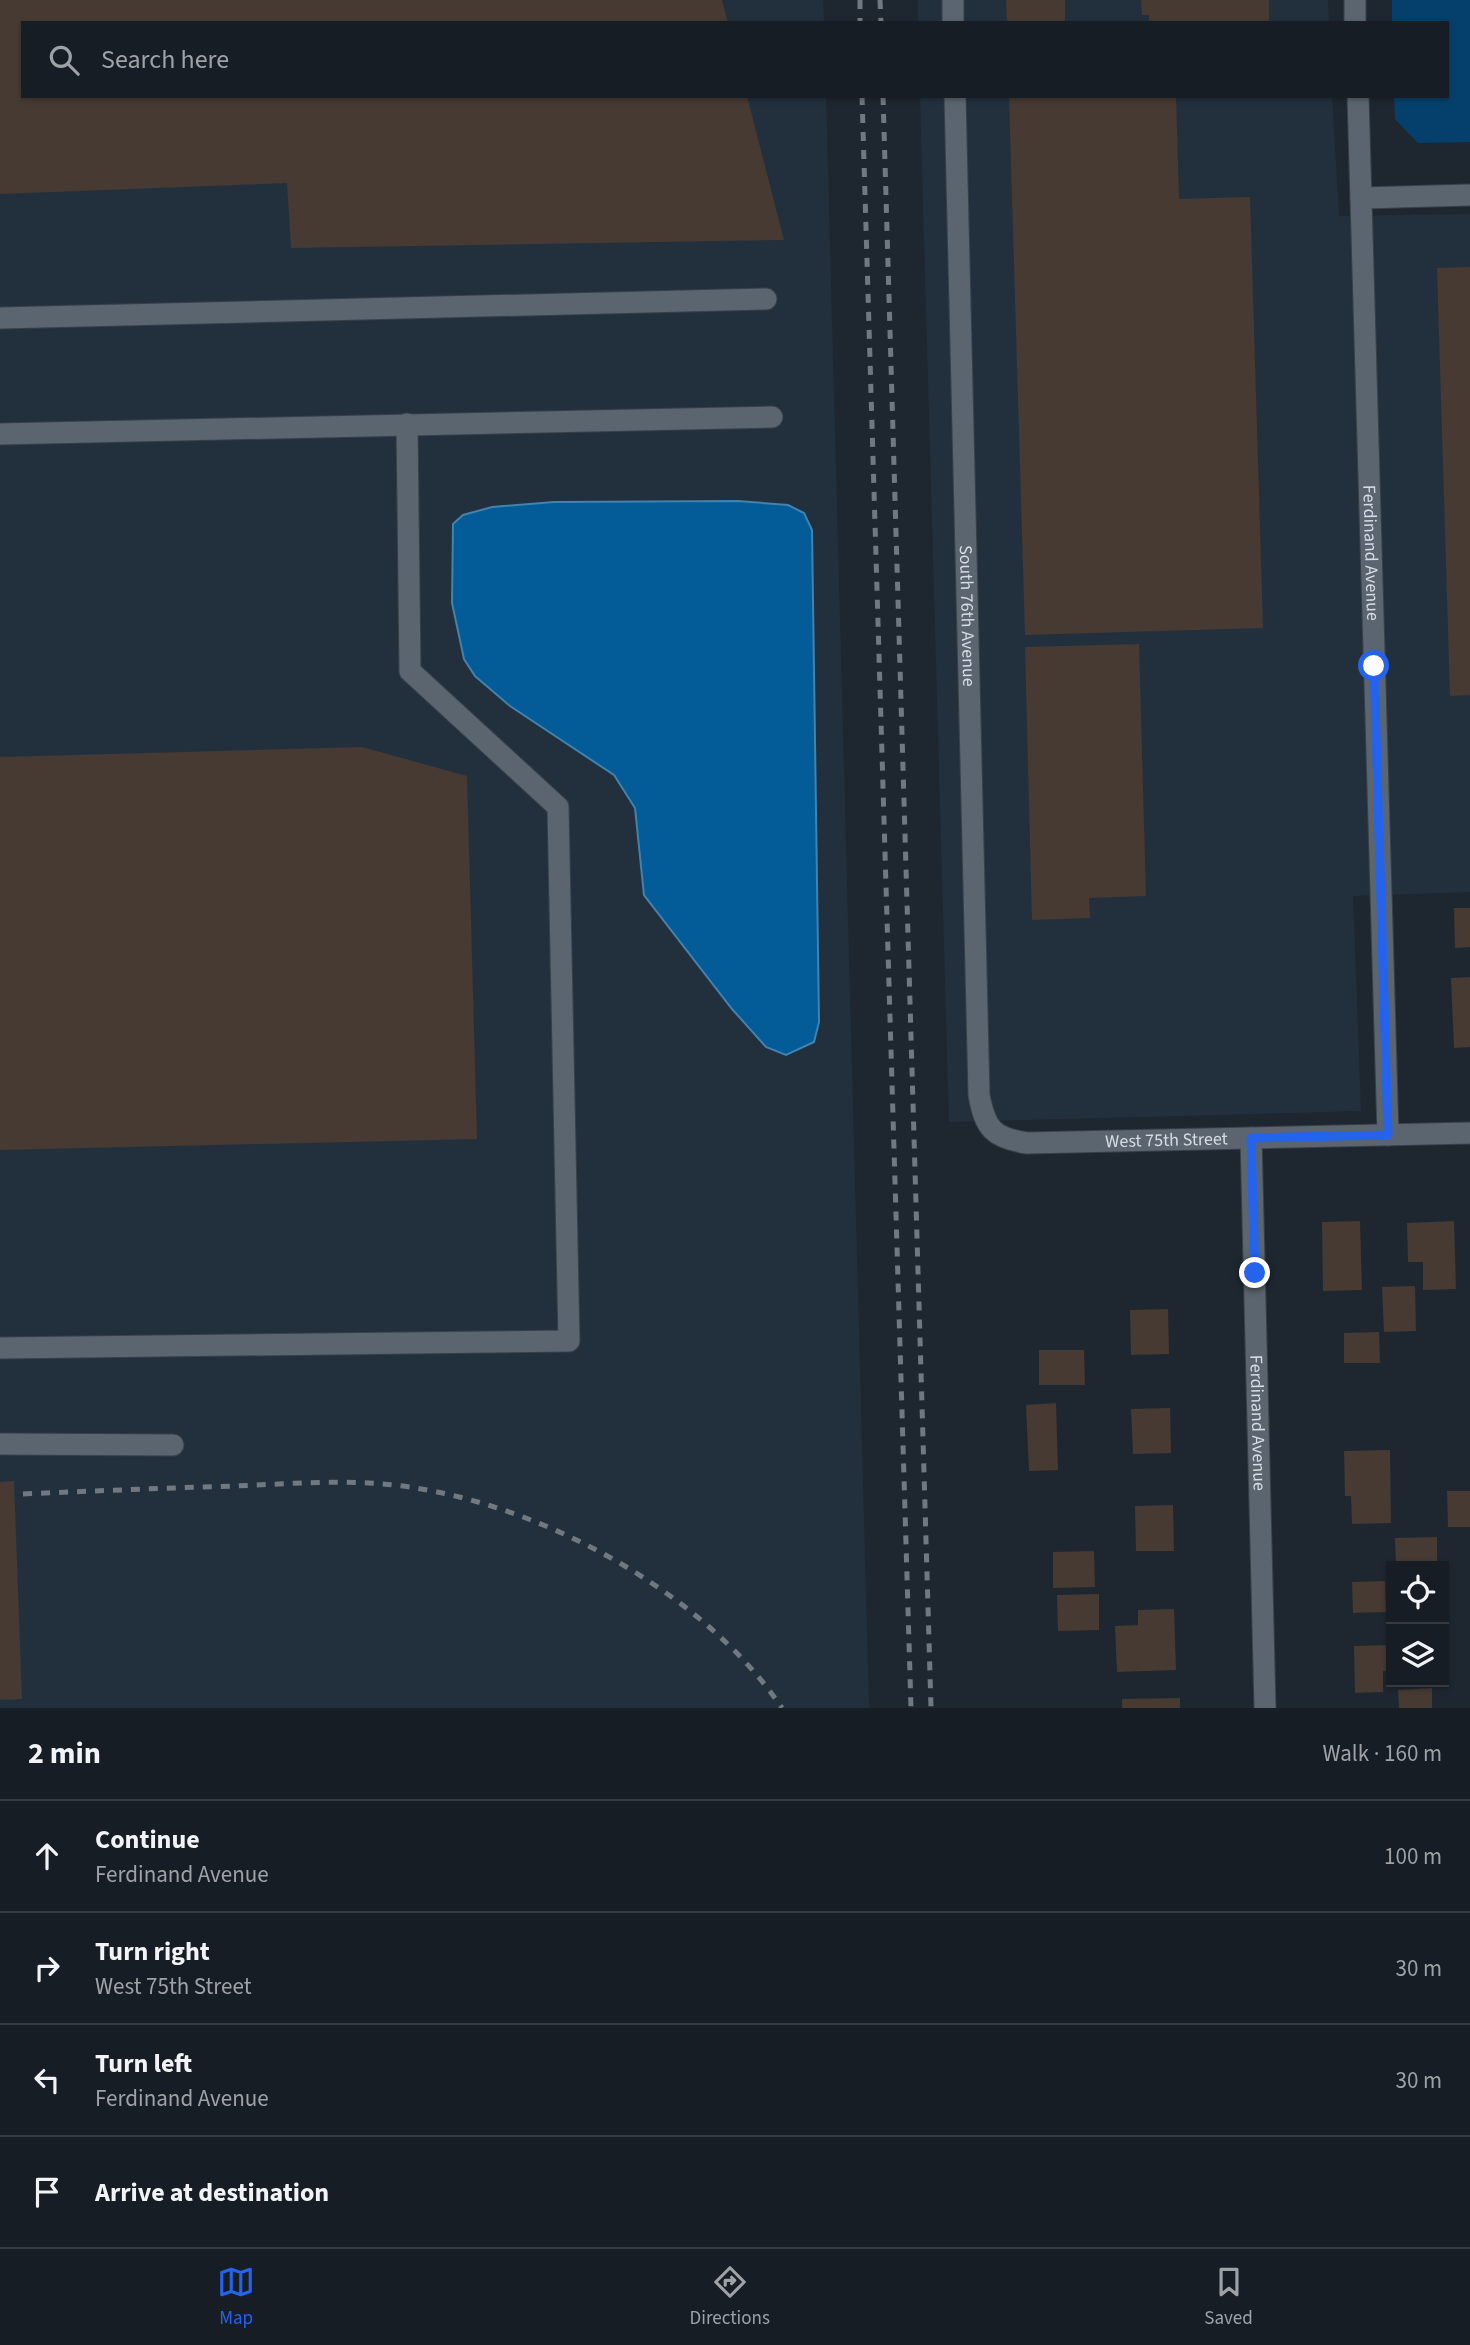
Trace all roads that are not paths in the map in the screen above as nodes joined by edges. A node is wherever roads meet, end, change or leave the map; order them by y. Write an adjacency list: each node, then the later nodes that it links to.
1 (953, 0): 3 (street)
2 (1355, 0): 4 (street)
3 (953, 21)
4 (1355, 21)
5 (955, 98): 14 (street, South 76th Avenue)
6 (1358, 98): 8 (street, Ferdinand Avenue)
7 (1470, 195): 8 (street)
8 (1361, 198): 16 (street, Ferdinand Avenue)
9 (766, 299): 10 (street)
10 (0, 318)
11 (772, 417): 12 (street)
12 (407, 424): 13 (street); 18 (street)
13 (0, 433)
14 (993, 1131): 17 (street, West 75th Street)
15 (1470, 1133): 16 (street, West 75th Street)
16 (1388, 1135): 17 (street, West 75th Street)
17 (1251, 1138): 21 (street, Ferdinand Avenue)
18 (0, 1348)
19 (0, 1444): 20 (street)
20 (173, 1445)
21 (1265, 1708)

